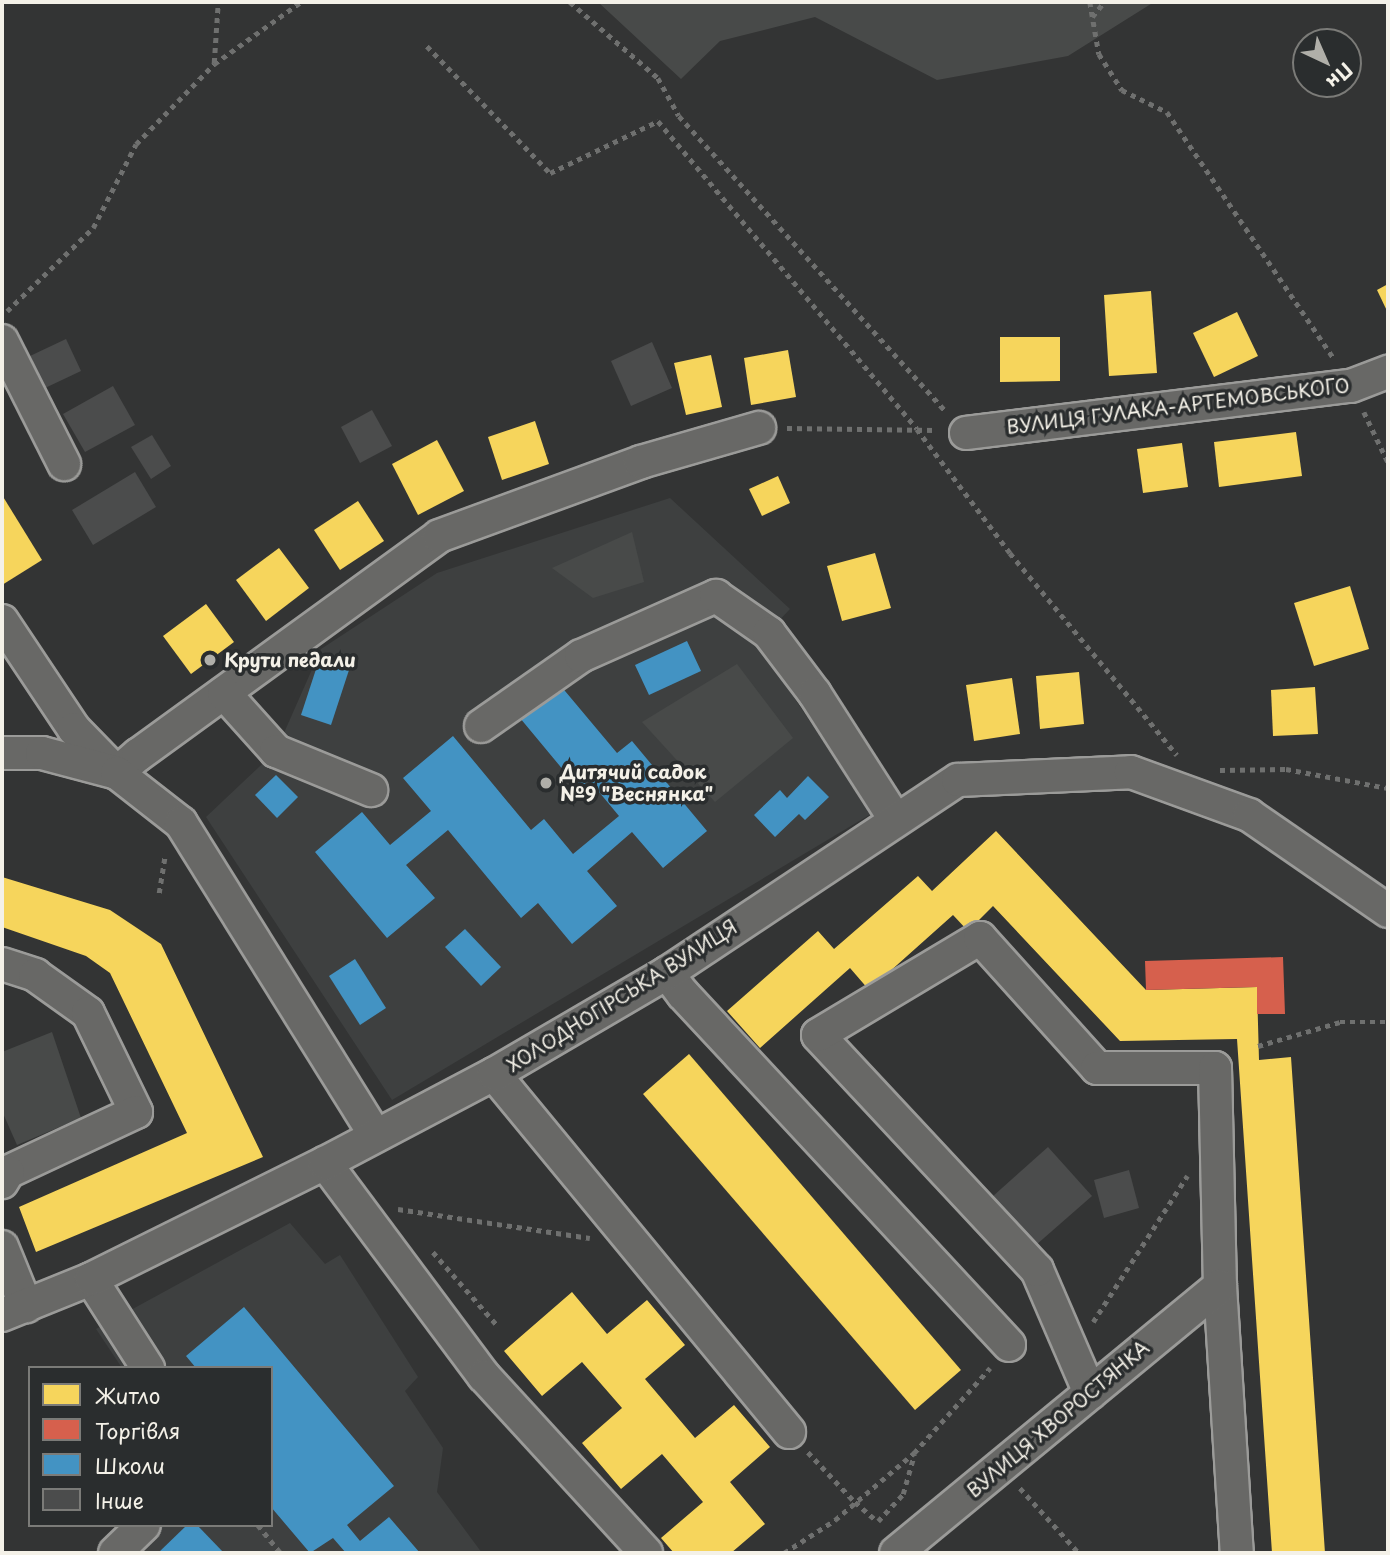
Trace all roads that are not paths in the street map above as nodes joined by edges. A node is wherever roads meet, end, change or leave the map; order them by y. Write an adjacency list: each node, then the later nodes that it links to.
1 (2, 341): 5 (street)
2 (1388, 372): 4 (street, ВУЛИЦЯ ГУЛАКА-АРТЕМОВСЬКОГО)
3 (759, 428): 7 (street)
4 (965, 433)
5 (64, 464)
6 (2, 621): 10 (street)
7 (224, 693): 10 (street); 11 (street)
8 (481, 726): 12 (street)
9 (2, 753): 10 (street)
10 (117, 773): 17 (street)
11 (371, 790)
12 (895, 819): 13 (street, ХОЛОДНОГІРСЬКА ВУЛИЦЯ); 15 (street, ХОЛОДНОГІРСЬКА ВУЛИЦЯ)
13 (1388, 911)
14 (2, 964): 19 (street)
15 (667, 973): 16 (street, ХОЛОДНОГІРСЬКА ВУЛИЦЯ); 24 (street)
16 (494, 1074): 17 (street, ХОЛОДНОГІРСЬКА ВУЛИЦЯ); 27 (street)
17 (375, 1135): 18 (street, ХОЛОДНОГІРСЬКА ВУЛИЦЯ)
18 (325, 1163): 21 (street, ХОЛОДНОГІРСЬКА ВУЛИЦЯ); 31 (street)
19 (2, 1182)
20 (2, 1247): 23 (street)
21 (91, 1279): 23 (street, ХОЛОДНОГІРСЬКА ВУЛИЦЯ); 25 (street)
22 (1220, 1286): 26 (street, ВУЛИЦЯ ХВОРОСТЯНКА); 26 (street); 32 (street)
23 (14, 1310)
24 (1010, 1345)
25 (147, 1366)
26 (1090, 1393): 29 (street, ВУЛИЦЯ ХВОРОСТЯНКА)
27 (789, 1432)
28 (142, 1527): 30 (street)
29 (890, 1541)
30 (115, 1553)
31 (646, 1553)
32 (1237, 1553)

